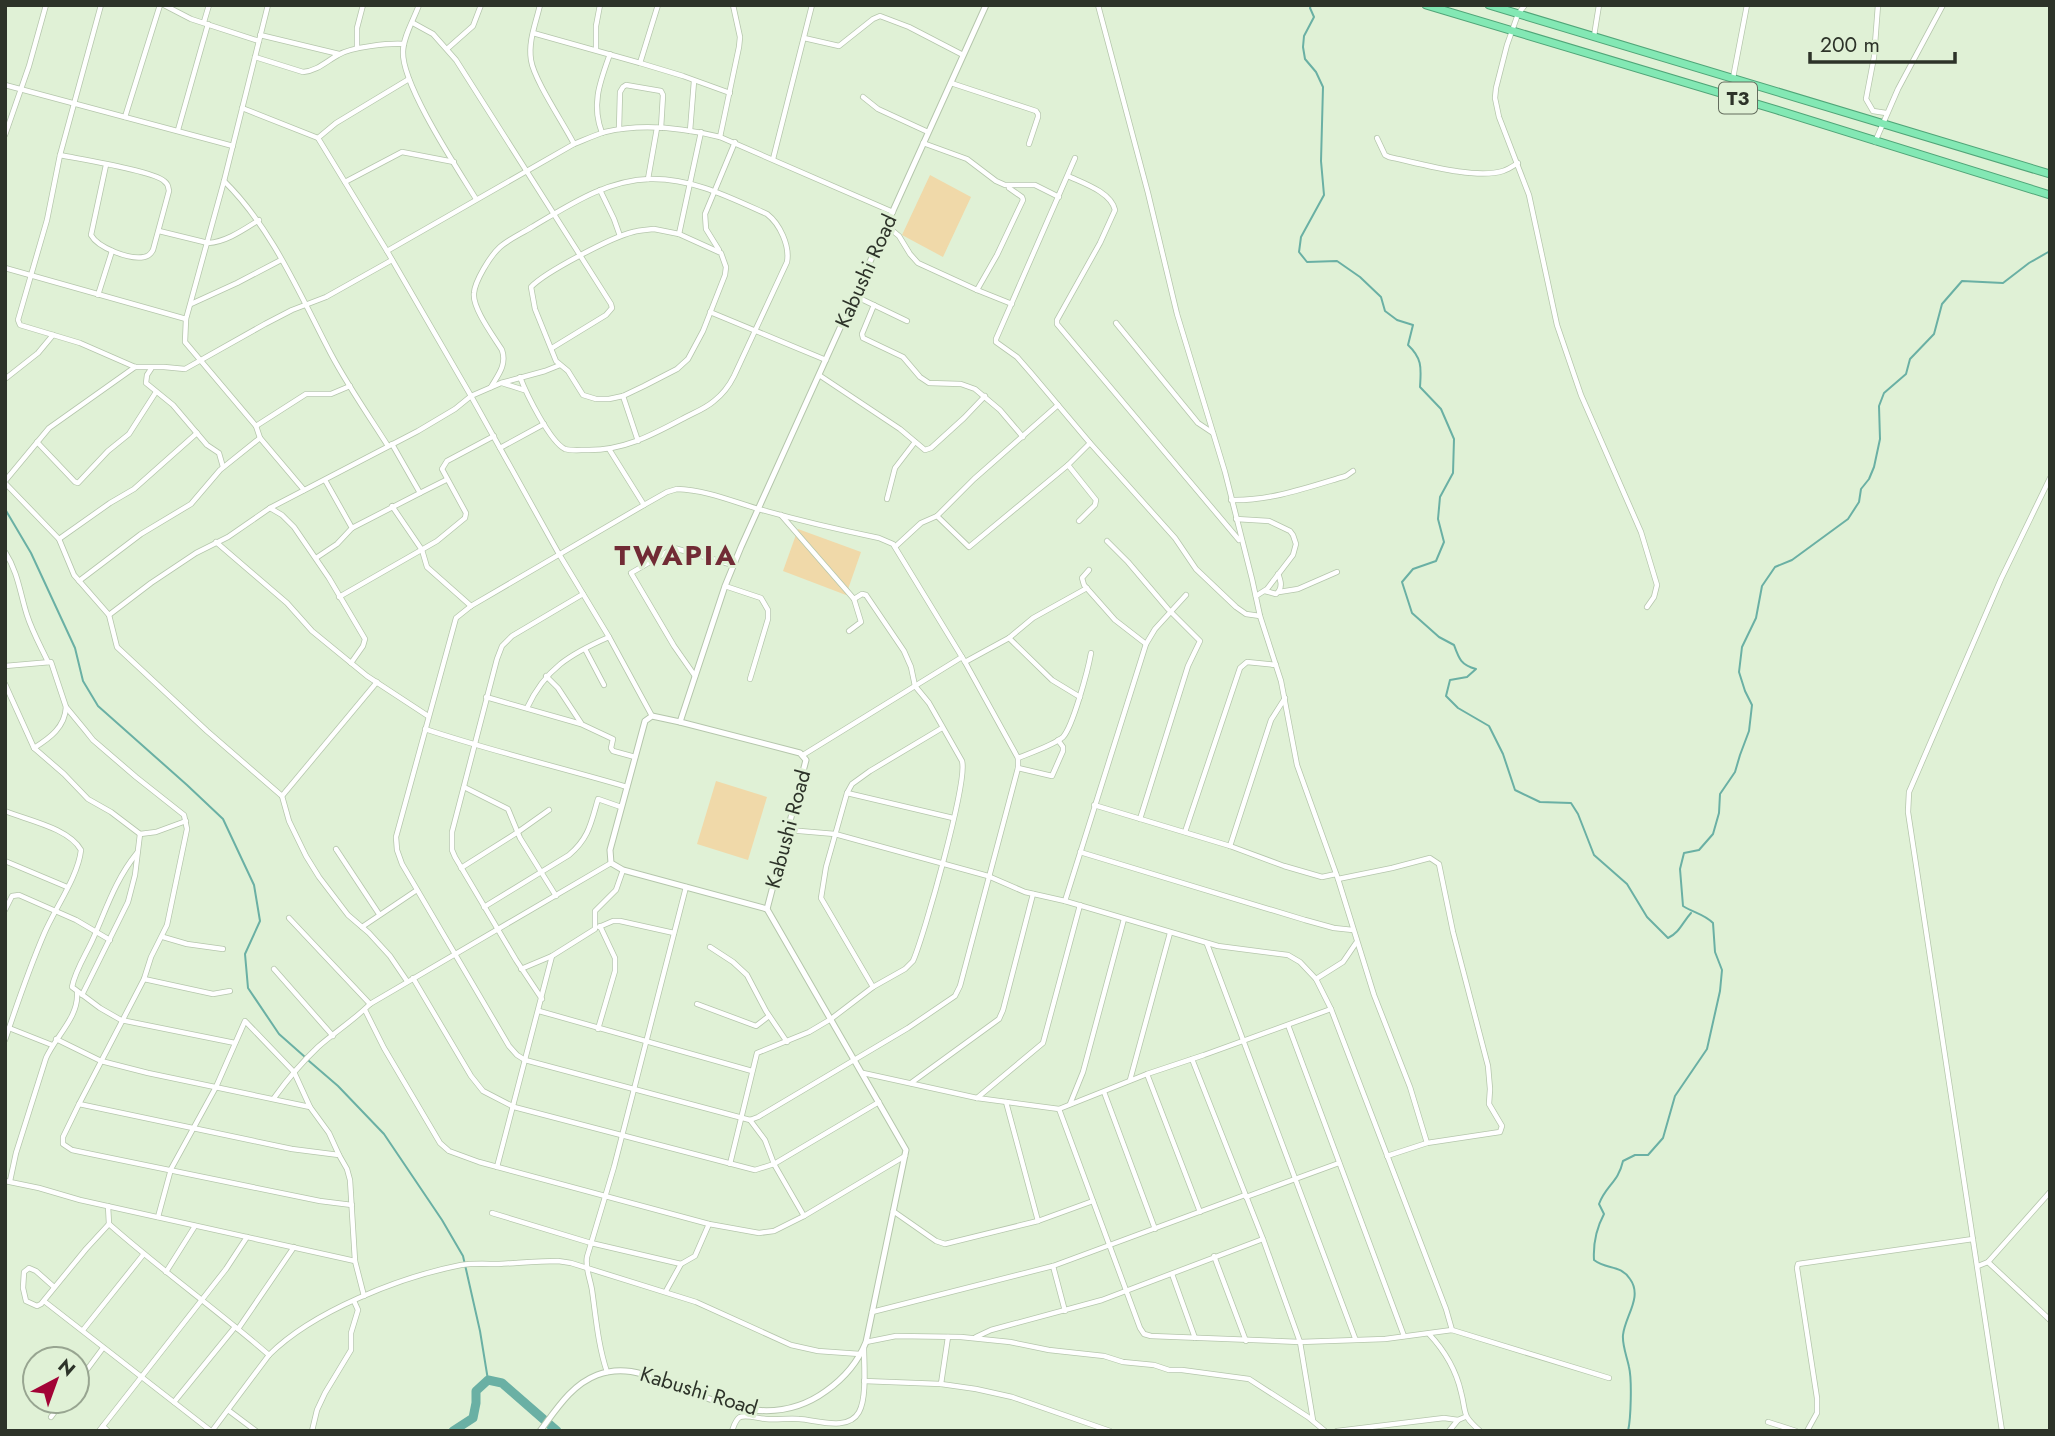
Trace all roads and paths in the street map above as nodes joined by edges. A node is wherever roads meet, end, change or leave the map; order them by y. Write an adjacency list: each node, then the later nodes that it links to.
1 (46, 5): 46 (street)
2 (102, 5): 49 (street)
3 (162, 5): 25 (street); 52 (street)
4 (209, 5): 25 (street)
5 (268, 5): 30 (street)
6 (363, 5): 33 (street)
7 (419, 5): 26 (street)
8 (481, 5): 34 (street)
9 (540, 5): 28 (street)
10 (600, 5): 35 (street)
11 (658, 5): 40 (street)
12 (733, 5): 47 (street)
13 (812, 5): 31 (street)
14 (986, 5): 38 (main road, Kabushi Road)
15 (1098, 5): 142 (street)
16 (1426, 5): 27 (highway, T3)
17 (1489, 5): 24 (highway, T3)
18 (1525, 5): 24 (street)
19 (1599, 5): 29 (street)
20 (1747, 5): 42 (street)
21 (1870, 5): 23 (street)
22 (1943, 5): 51 (street)
23 (1878, 6): 51 (street)
24 (1518, 15): 27 (street); 29 (highway, T3)
25 (206, 23): 30 (street); 56 (street)
26 (413, 23): 32 (street); 34 (street)
27 (1512, 32): 66 (highway, T3); 75 (street)
28 (533, 33): 35 (street); 68 (street)
29 (1593, 37): 42 (highway, T3)
30 (260, 38): 36 (street); 39 (street)
31 (804, 38): 38 (street); 73 (street)
32 (404, 44): 33 (street); 41 (street)
33 (357, 48): 36 (street)
34 (447, 49): 77 (street)
35 (596, 50): 37 (street)
36 (340, 54): 39 (street)
37 (610, 54): 40 (street); 60 (street)
38 (963, 55): 44 (main road, Kabushi Road)
39 (255, 57): 50 (street)
40 (640, 63): 43 (street)
41 (409, 79): 63 (street); 74 (street)
42 (1733, 79): 53 (highway, T3)
43 (694, 81): 47 (street); 57 (street)
44 (950, 83): 59 (main road, Kabushi Road); 69 (street)
45 (5, 85): 46 (street)
46 (20, 90): 49 (street); 61 (street)
47 (730, 93): 62 (street)
48 (863, 97): 59 (street)
49 (75, 103): 52 (street); 71 (street)
50 (242, 108): 63 (street); 70 (street)
51 (1886, 113): 53 (street)
52 (125, 117): 56 (street)
53 (1882, 124): 66 (street); 78 (highway, T3)
54 (659, 128): 55 (street); 55 (street); 57 (street); 80 (street)
55 (619, 129): 60 (street)
56 (178, 130): 70 (street)
57 (690, 131): 58 (street)
58 (701, 132): 62 (street); 83 (street)
59 (928, 132): 67 (main road, Kabushi Road)
60 (602, 133): 68 (street)
61 (5, 135)
62 (720, 137): 65 (street)
63 (318, 138): 82 (street)
64 (1377, 138): 75 (street)
65 (735, 142): 73 (street); 86 (street)
66 (1875, 142): 87 (highway, T3)
67 (923, 143): 84 (street); 90 (main road, Kabushi Road)
68 (574, 144): 77 (street)
69 (1029, 144)
70 (233, 146): 81 (street)
71 (60, 155): 76 (street); 105 (street)
72 (1075, 158): 79 (street)
73 (773, 159): 90 (street)
74 (454, 162): 82 (street); 89 (street)
75 (1518, 163): 197 (street)
76 (106, 165): 94 (street); 98 (street)
77 (527, 171): 89 (street); 91 (street)
78 (2048, 172)
79 (1068, 176): 88 (street); 176 (street)
80 (648, 179): 83 (street); 85 (street)
81 (224, 181): 92 (street); 97 (street)
82 (345, 182): 99 (street)
83 (689, 183): 86 (street); 95 (street)
84 (1005, 185): 88 (street); 106 (street)
85 (600, 190): 91 (street); 96 (street)
86 (715, 191): 100 (street); 117 (street)
87 (2050, 195)
88 (1059, 197): 110 (street)
89 (476, 199): 99 (street)
90 (893, 212): 93 (main road, Kabushi Road)
91 (554, 214): 101 (street); 132 (street)
92 (259, 220): 97 (street); 102 (street)
93 (887, 226): 106 (street); 108 (main road, Kabushi Road)
94 (159, 231): 97 (street); 98 (street)
95 (679, 234): 96 (street); 100 (street)
96 (620, 236): 101 (street)
97 (208, 243): 109 (street)
98 (112, 251): 107 (street)
99 (387, 251): 103 (street)
100 (721, 253): 113 (street)
101 (581, 256): 119 (street); 119 (street)
102 (281, 260): 109 (street); 111 (street)
103 (391, 260): 111 (street); 135 (street)
104 (5, 268): 105 (street)
105 (30, 275): 107 (street); 118 (street)
106 (977, 290): 110 (street)
107 (98, 295): 114 (street)
108 (855, 296): 112 (street); 121 (main road, Kabushi Road)
109 (191, 304): 114 (street)
110 (1012, 304): 138 (street)
111 (307, 305): 122 (street); 131 (street)
112 (874, 305): 115 (street); 137 (street)
113 (710, 312): 117 (street); 136 (street)
114 (186, 319): 122 (street)
115 (907, 321)
116 (1116, 323): 142 (street)
117 (755, 331): 121 (street); 146 (street)
118 (53, 335): 124 (street); 129 (street)
119 (552, 348): 120 (street)
120 (554, 356): 123 (street); 126 (street)
121 (826, 360): 127 (main road, Kabushi Road)
122 (202, 362): 125 (street); 140 (street)
123 (560, 365): 126 (street); 136 (street)
124 (135, 367): 125 (street); 147 (street)
125 (152, 368): 134 (street)
126 (545, 371): 128 (street)
127 (819, 374): 148 (street); 167 (main road, Kabushi Road)
128 (520, 377): 130 (street); 133 (street)
129 (5, 379)
130 (501, 383): 132 (street); 133 (street)
131 (350, 386): 140 (street); 150 (street)
132 (491, 387): 135 (street)
133 (524, 390): 139 (street)
134 (156, 392): 141 (street); 147 (street)
135 (471, 396): 143 (street); 150 (street)
136 (623, 396): 146 (street)
137 (985, 396): 144 (street); 148 (street)
138 (1058, 405): 144 (street); 149 (street)
139 (544, 424): 151 (street); 152 (street)
140 (256, 426): 145 (street)
141 (197, 433): 154 (street); 173 (street)
142 (1213, 433): 163 (street)
143 (494, 436): 151 (street); 158 (street)
144 (1023, 437): 169 (street)
145 (260, 438): 154 (street); 160 (street)
146 (638, 441): 152 (street)
147 (37, 442): 159 (street)
148 (915, 442): 162 (street)
149 (1090, 443): 153 (street); 200 (street)
150 (390, 445): 157 (street); 161 (street)
151 (500, 448): 180 (street)
152 (609, 448): 164 (street)
153 (1068, 465): 169 (street); 171 (street)
154 (223, 467): 186 (street)
155 (1353, 471): 163 (street)
156 (2050, 478): 378 (street)
157 (325, 480): 160 (street); 172 (street)
158 (446, 480): 161 (street); 178 (street)
159 (5, 482): 173 (street)
160 (304, 490): 166 (street)
161 (419, 493): 165 (street)
162 (887, 499)
163 (1231, 500): 170 (street)
164 (644, 505): 167 (street); 180 (street)
165 (392, 506): 172 (street); 178 (street)
166 (270, 508): 175 (street); 181 (street)
167 (759, 509): 168 (street); 182 (main road, Kabushi Road)
168 (780, 515): 177 (street); 195 (street)
169 (937, 516): 177 (street)
170 (1236, 519): 176 (street); 185 (street)
171 (1079, 521)
172 (352, 528): 181 (street)
173 (58, 539): 186 (street)
174 (1107, 541): 198 (street)
175 (216, 542): 199 (street); 209 (street)
176 (1242, 542): 193 (street)
177 (895, 546): 207 (street)
178 (422, 550): 194 (street); 196 (street)
179 (5, 552): 208 (street)
180 (559, 554): 191 (street); 196 (street)
181 (316, 558): 194 (street)
182 (733, 565): 187 (main road, Kabushi Road); 213 (street)
183 (1089, 570): 188 (street)
184 (1338, 572): 190 (street)
185 (1278, 574): 189 (street); 190 (street)
186 (79, 581): 199 (street)
187 (726, 586): 213 (main road, Kabushi Road); 214 (street)
188 (1087, 588): 203 (street); 204 (street)
189 (1265, 591): 190 (street); 193 (street)
190 (1279, 592)
191 (583, 594): 202 (street); 219 (street)
192 (1186, 595): 198 (street)
193 (1256, 596): 200 (street)
194 (339, 597): 209 (street)
195 (854, 599): 201 (street); 218 (street)
196 (471, 606): 224 (street)
197 (1647, 607)
198 (1171, 611): 204 (street); 246 (street)
199 (109, 615): 240 (street)
200 (1260, 616): 210 (street)
201 (849, 631)
202 (609, 637): 205 (street); 225 (street)
203 (1009, 638): 207 (street); 220 (street)
204 (1146, 644): 241 (street)
205 (585, 649): 212 (street); 217 (street)
206 (1091, 653): 220 (street)
207 (963, 660): 218 (street); 235 (street)
208 (48, 662): 211 (street); 222 (street)
209 (351, 663): 215 (street)
210 (1276, 665): 221 (street); 250 (street)
211 (5, 666)
212 (546, 676): 223 (street); 227 (street)
213 (695, 676): 226 (main road, Kabushi Road)
214 (750, 679)
215 (377, 682): 224 (street); 240 (street)
216 (5, 684): 232 (street)
217 (604, 685)
218 (915, 686): 228 (street); 233 (street)
219 (486, 697): 223 (street); 231 (street)
220 (1080, 697): 230 (street)
221 (1285, 698): 253 (street); 264 (street)
222 (66, 707): 232 (street); 247 (street)
223 (527, 708): 227 (street)
224 (428, 716): 229 (street)
225 (652, 716): 226 (main road); 234 (main road)
226 (680, 722): 233 (main road, Kabushi Road)
227 (581, 724): 234 (street)
228 (942, 728): 239 (street); 245 (street)
229 (425, 729): 231 (street); 267 (street)
230 (1058, 740): 235 (street); 236 (street)
231 (474, 745): 237 (street); 238 (street)
232 (34, 748): 251 (street)
233 (803, 755): 248 (main road, Kabushi Road)
234 (635, 757): 238 (main road)
235 (1018, 758): 236 (street)
236 (1018, 768): 263 (street)
237 (464, 787): 249 (street); 260 (street)
238 (627, 787): 242 (main road)
239 (847, 793): 245 (street); 252 (street)
240 (282, 796): 279 (street)
241 (1094, 805): 246 (street); 255 (street)
242 (621, 807): 258 (main road); 262 (street)
243 (549, 810): 249 (street)
244 (5, 811): 265 (street)
245 (953, 818): 259 (street)
246 (1140, 819): 250 (street)
247 (186, 821): 251 (street); 286 (street)
248 (788, 830): 252 (street); 273 (main road, Kabushi Road)
249 (518, 832): 260 (street); 262 (street)
250 (1185, 832): 253 (street)
251 (140, 834): 256 (street)
252 (835, 834): 259 (street); 300 (street)
253 (1230, 846): 264 (street)
254 (337, 849): 276 (street)
255 (1080, 852): 270 (street); 282 (street)
256 (136, 853): 283 (street); 287 (street)
257 (5, 861): 265 (street)
258 (611, 863): 261 (main road); 269 (street)
259 (942, 863): 263 (street); 300 (street)
260 (461, 868): 272 (street)
261 (623, 870): 266 (main road); 280 (street)
262 (541, 872): 269 (street); 272 (street)
263 (988, 876): 268 (street); 325 (street)
264 (1337, 876): 282 (street); 349 (street)
265 (67, 887): 275 (street)
266 (686, 887): 273 (main road); 284 (street)
267 (417, 890): 276 (street); 292 (street)
268 (1033, 894): 270 (street); 332 (street)
269 (556, 896): 281 (street)
270 (1066, 901): 271 (street)
271 (1080, 905): 278 (street); 337 (street)
272 (484, 907): 281 (street)
273 (767, 909): 310 (main road, Kabushi Road)
274 (5, 910): 275 (street)
275 (56, 912): 283 (street); 313 (street)
276 (379, 914): 279 (street)
277 (289, 918): 304 (street)
278 (1124, 919): 285 (street); 341 (street)
279 (362, 927): 299 (street)
280 (597, 928): 284 (street); 293 (street); 314 (street)
281 (497, 930): 292 (street); 295 (street)
282 (1353, 930): 289 (street)
283 (96, 931): 287 (street); 302 (street)
284 (674, 933): 319 (street)
285 (1170, 933): 288 (street); 331 (street)
286 (163, 937): 291 (street); 297 (street)
287 (110, 940): 302 (street)
288 (1206, 943): 298 (street); 318 (street)
289 (1357, 943): 298 (street); 349 (street)
290 (710, 947): 309 (street)
291 (223, 949)
292 (456, 953): 296 (street); 324 (street)
293 (552, 956): 295 (street); 303 (street)
294 (274, 969): 315 (street)
295 (522, 969): 303 (street)
296 (413, 978): 299 (street); 343 (street)
297 (144, 979): 301 (street); 311 (street)
298 (1316, 979): 306 (street)
299 (407, 981): 304 (street)
300 (873, 986): 310 (street)
301 (230, 991)
302 (79, 994): 311 (street); 316 (street)
303 (542, 999): 308 (street)
304 (370, 1004): 307 (street)
305 (696, 1004): 309 (street)
306 (1331, 1009): 312 (street); 352 (street)
307 (365, 1010): 315 (street); 356 (street)
308 (539, 1012): 314 (street); 324 (street)
309 (769, 1016): 320 (street)
310 (831, 1019): 320 (street); 325 (main road, Kabushi Road)
311 (121, 1020): 321 (street); 326 (street)
312 (1288, 1025): 318 (street); 353 (street)
313 (9, 1028): 317 (street); 322 (street)
314 (598, 1029): 319 (street)
315 (333, 1036): 328 (street)
316 (56, 1039): 322 (street); 326 (street)
317 (5, 1040)
318 (1244, 1041): 323 (street); 358 (street)
319 (645, 1042): 327 (street); 334 (street)
320 (787, 1042): 327 (street)
321 (235, 1043): 328 (street); 333 (street)
322 (52, 1045): 359 (street)
323 (1192, 1059): 330 (street); 362 (street)
324 (526, 1060): 334 (street); 343 (street)
325 (855, 1060): 329 (main road, Kabushi Road); 346 (street)
326 (101, 1061): 333 (street); 340 (street)
327 (752, 1071): 345 (street)
328 (294, 1072): 336 (street); 342 (street)
329 (863, 1073): 332 (street); 338 (main road, Kabushi Road)
330 (1147, 1074): 331 (street); 367 (street)
331 (1130, 1081): 335 (street)
332 (911, 1083): 337 (street)
333 (216, 1087): 336 (street); 347 (street)
334 (634, 1089): 345 (street); 348 (street)
335 (1104, 1092): 341 (street); 375 (street)
336 (274, 1098): 342 (street)
337 (977, 1098): 339 (street)
338 (879, 1102): 351 (main road, Kabushi Road); 355 (street)
339 (1006, 1102): 344 (street); 371 (street)
340 (79, 1104): 347 (street); 357 (street)
341 (1070, 1105): 344 (street)
342 (310, 1107): 350 (street)
343 (514, 1107): 348 (street); 356 (street)
344 (1059, 1109): 363 (street)
345 (741, 1119): 346 (street); 354 (street)
346 (750, 1120): 355 (street)
347 (193, 1129): 350 (street); 357 (street)
348 (621, 1136): 354 (street); 361 (street)
349 (1426, 1143): 352 (street)
350 (339, 1156): 365 (street)
351 (906, 1156): 366 (main road, Kabushi Road); 369 (street)
352 (1387, 1156): 404 (street)
353 (1339, 1163): 358 (street); 406 (street)
354 (730, 1164): 355 (street)
355 (774, 1164): 369 (street)
356 (498, 1167): 361 (street)
357 (171, 1169): 365 (street); 370 (street)
358 (1294, 1179): 362 (street); 410 (street)
359 (8, 1181): 364 (street)
360 (2050, 1192): 385 (street)
361 (605, 1196): 373 (street); 379 (street)
362 (1246, 1196): 367 (street); 377 (street)
363 (1093, 1201): 371 (street); 380 (street)
364 (108, 1206): 370 (street); 372 (street)
365 (352, 1206): 384 (street)
366 (892, 1211): 371 (street); 400 (main road, Kabushi Road)
367 (1200, 1212): 375 (street)
368 (492, 1213): 379 (street)
369 (804, 1216): 373 (street)
370 (158, 1217): 374 (street)
371 (1038, 1221)
372 (109, 1224): 382 (street); 392 (street)
373 (709, 1224): 386 (street)
374 (195, 1226): 376 (street); 390 (street)
375 (1154, 1229): 380 (street)
376 (247, 1237): 381 (street); 396 (street)
377 (1263, 1239): 383 (street); 412 (street)
378 (1973, 1239): 388 (street); 444 (street)
379 (591, 1243): 386 (street); 389 (street)
380 (1111, 1246): 387 (street); 393 (street)
381 (294, 1247): 384 (street); 402 (street)
382 (143, 1255): 390 (street); 403 (street)
383 (1214, 1256): 391 (street); 411 (street)
384 (355, 1261): 395 (street)
385 (1988, 1262): 388 (street); 401 (street)
386 (681, 1264): 394 (street)
387 (1053, 1266): 399 (street); 400 (street)
388 (1978, 1266): 445 (street)
389 (586, 1267): 394 (street); 395 (street); 417 (street)
390 (166, 1272): 396 (street)
391 (1172, 1274): 393 (street); 409 (street)
392 (54, 1287): 397 (street); 397 (street)
393 (1127, 1290): 399 (street); 409 (street)
394 (666, 1292): 414 (street)
395 (364, 1296): 398 (street)
396 (202, 1300): 402 (street); 418 (street)
397 (44, 1301): 403 (street)
398 (354, 1301): 415 (street); 435 (street)
399 (1065, 1311): 408 (street)
400 (872, 1312): 414 (main road, Kabushi Road)
401 (2050, 1320)
402 (237, 1328): 415 (street); 422 (street)
403 (83, 1330): 413 (street)
404 (1452, 1330): 405 (street); 419 (street)
405 (1429, 1334): 406 (street); 425 (street)
406 (1405, 1336): 410 (street)
407 (948, 1337): 408 (street); 414 (street); 421 (street)
408 (975, 1338): 428 (street)
409 (1195, 1338): 411 (street)
410 (1355, 1339): 412 (street)
411 (1246, 1341): 412 (street)
412 (1300, 1342): 428 (street)
413 (103, 1348): 416 (street); 418 (street)
414 (863, 1348): 420 (street); 424 (main road, Kabushi Road)
415 (270, 1355): 423 (street)
416 (91, 1364)
417 (607, 1372): 424 (main road, Kabushi Road); 436 (main road, Kabushi Road)
418 (141, 1377): 422 (street); 430 (street)
419 (1609, 1378)
420 (864, 1381): 421 (street); 426 (street)
421 (940, 1384): 438 (street)
422 (174, 1402): 433 (street)
423 (228, 1410): 433 (street); 434 (street)
424 (784, 1410): 426 (street)
425 (1465, 1417): 427 (street); 442 (street)
426 (784, 1419): 437 (street)
427 (1458, 1420): 440 (street); 441 (street)
428 (1313, 1421): 439 (street)
429 (1768, 1422): 443 (street)
430 (103, 1426): 431 (street); 432 (street)
431 (99, 1431)
432 (108, 1431)
433 (212, 1431)
434 (256, 1431)
435 (312, 1431)
436 (540, 1431)
437 (732, 1431)
438 (1110, 1431)
439 (1325, 1431)
440 (1337, 1431)
441 (1449, 1431)
442 (1480, 1431)
443 (1796, 1431)
444 (1807, 1431)
445 (2002, 1431)

